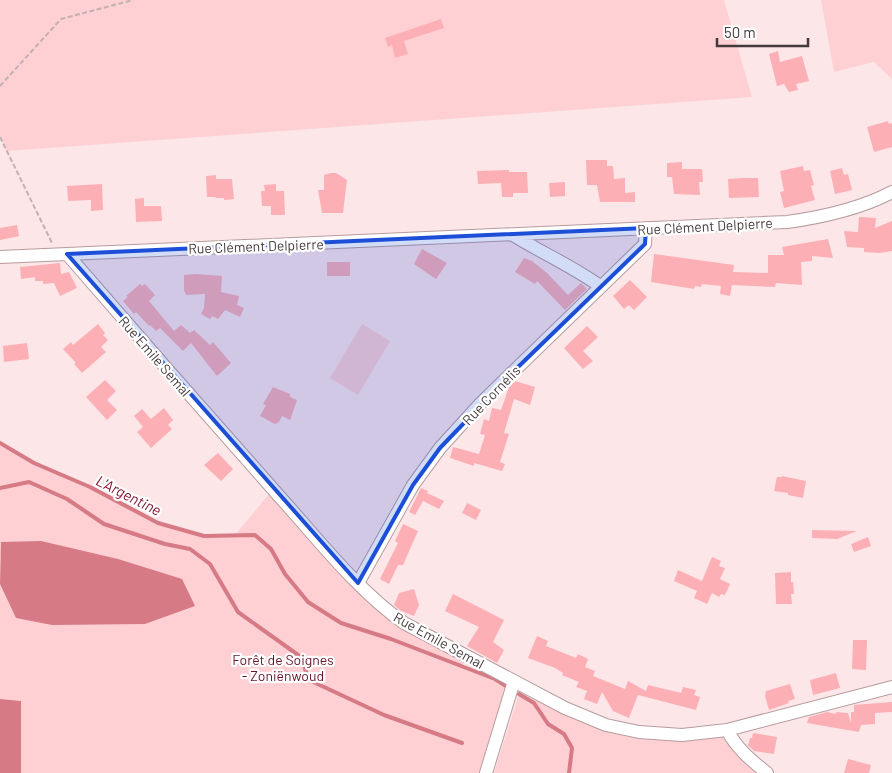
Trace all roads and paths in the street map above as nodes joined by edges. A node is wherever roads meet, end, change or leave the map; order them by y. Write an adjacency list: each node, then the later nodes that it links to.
1 (133, 0): 2 (path)
2 (0, 86)
3 (0, 137): 7 (path)
4 (892, 192): 5 (street, Rue Clément Delpierre)
5 (646, 228): 6 (street, Rue Clément Delpierre); 9 (street, Rue Cornélis)
6 (513, 235): 7 (street, Rue Clément Delpierre); 9 (street)
7 (62, 254): 8 (street, Rue Clément Delpierre); 10 (street, Rue Emile Semal)
8 (0, 257)
9 (600, 286): 10 (street, Rue Cornélis)
10 (358, 583): 11 (street, Rue Emile Semal)
11 (514, 681): 13 (street, Rue Emile Semal); 14 (street)
12 (892, 687): 13 (street, Rue Emile Semal)
13 (727, 730): 15 (street)
14 (486, 773)
15 (767, 773)

